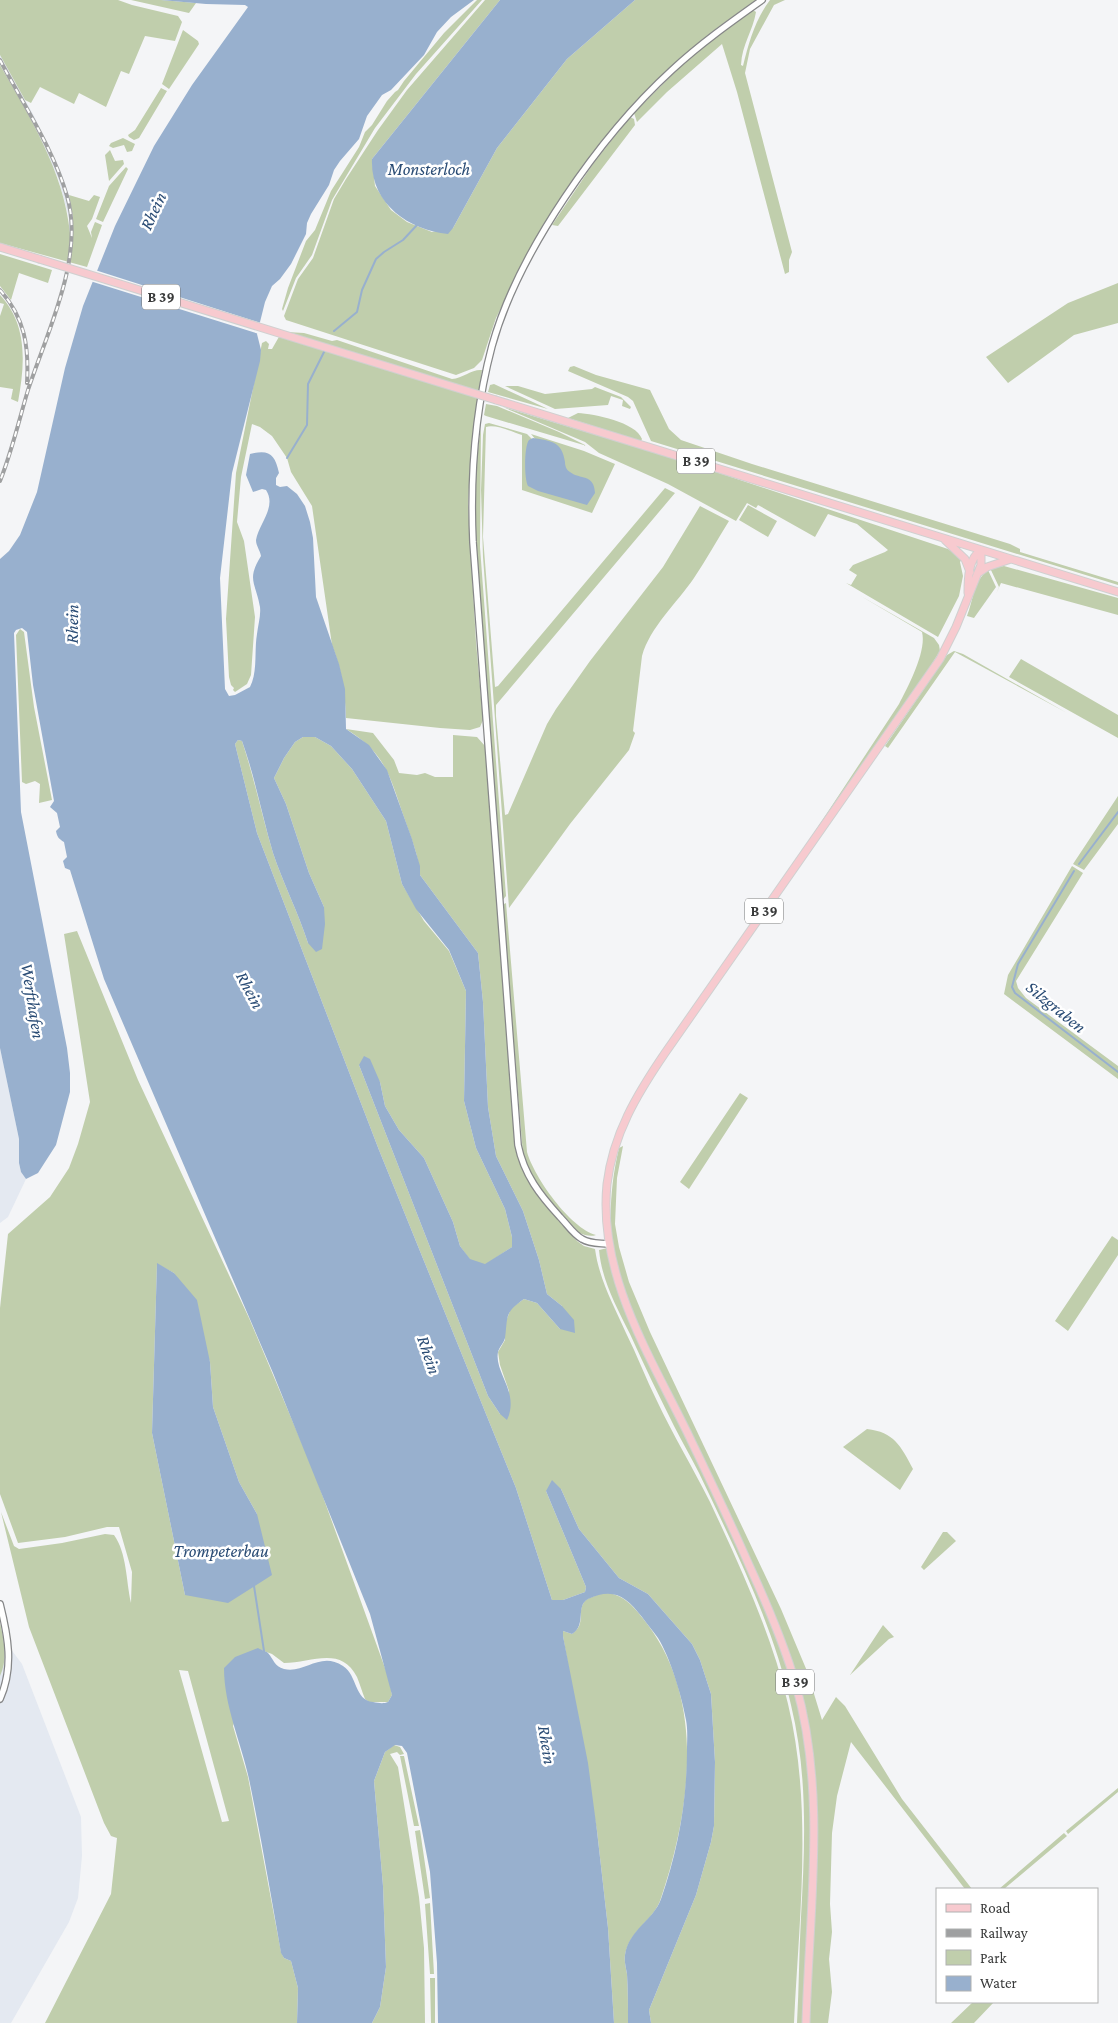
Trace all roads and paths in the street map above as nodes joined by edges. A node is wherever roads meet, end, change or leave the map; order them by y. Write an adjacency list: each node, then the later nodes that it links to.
1 (762, 0): 8 (street)
2 (0, 247): 3 (main road, B 39, bridge)
3 (943, 538): 4 (main road, B 39); 6 (main road, B 39)
4 (982, 550): 5 (main road); 6 (main road, B 39)
5 (1012, 559): 6 (main road); 7 (main road)
6 (974, 573): 8 (main road, B 39)
7 (1118, 592)
8 (608, 1244): 11 (main road, B 39)
9 (0, 1604): 10 (street)
10 (0, 1699)
11 (806, 2023)

